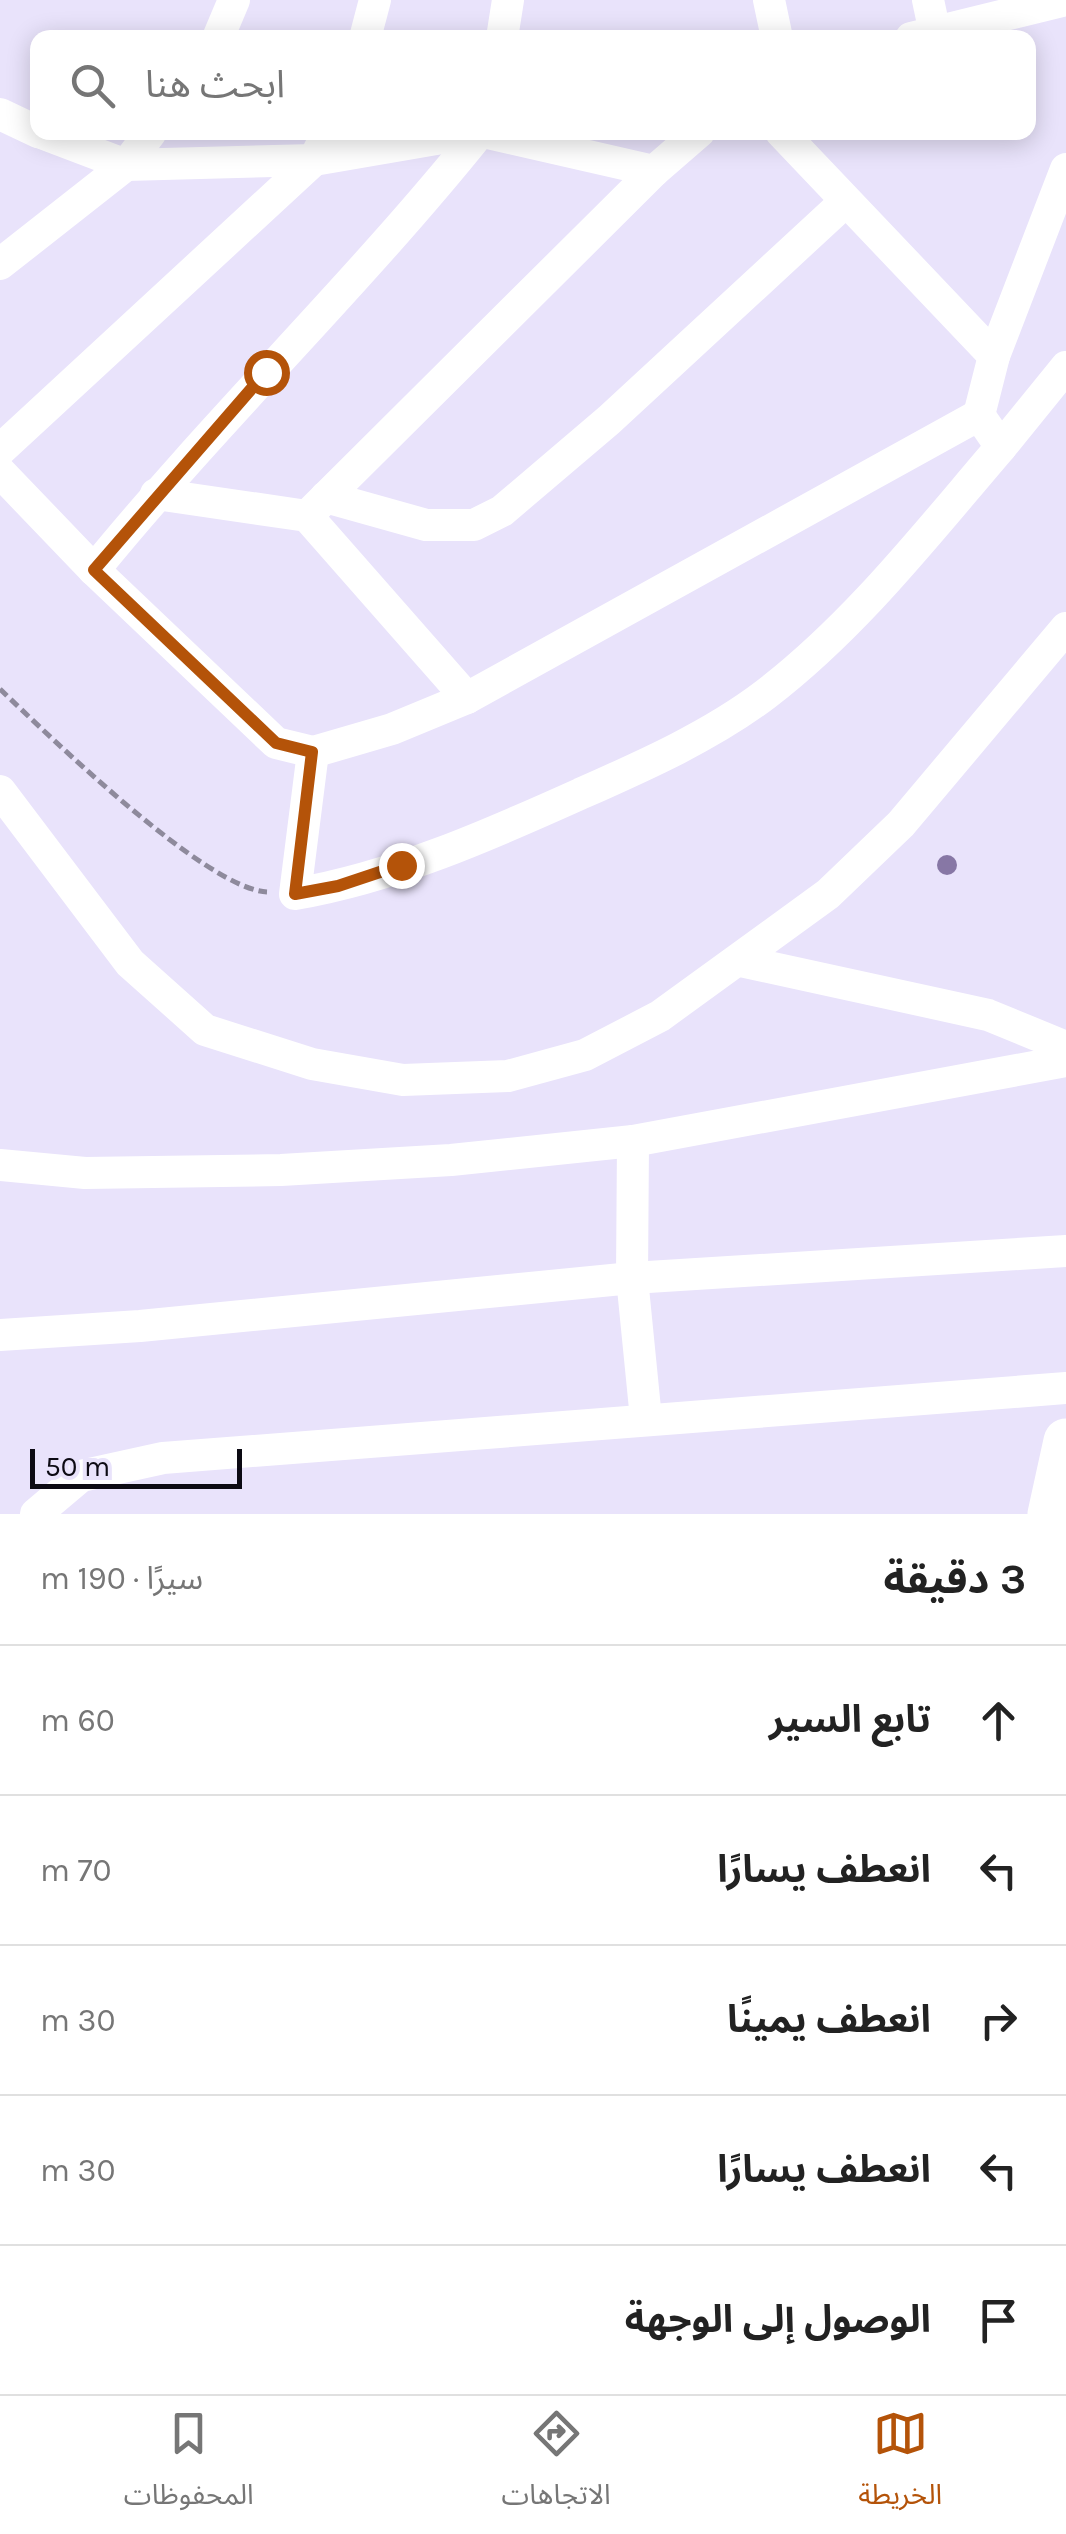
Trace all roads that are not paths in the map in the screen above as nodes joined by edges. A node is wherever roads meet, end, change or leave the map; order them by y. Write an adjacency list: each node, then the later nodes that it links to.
1 (234, 0): 7 (street)
2 (375, 0): 8 (street)
3 (508, 0): 9 (street)
4 (769, 0): 10 (street)
5 (928, 0): 11 (street)
6 (1062, 1): 12 (street)
7 (221, 30)
8 (367, 30)
9 (503, 30)
10 (775, 30)
11 (924, 30)
12 (943, 30)
13 (0, 114): 14 (street)
14 (30, 128)
15 (59, 140): 23 (street)
16 (145, 140): 23 (street)
17 (389, 140): 22 (street)
18 (474, 140): 34 (street)
19 (515, 140): 25 (street)
20 (690, 140): 25 (street)
21 (789, 140): 26 (street)
22 (321, 146): 23 (street); 32 (street)
23 (126, 165): 27 (street)
24 (1066, 169): 28 (street)
25 (654, 172): 35 (street)
26 (846, 200): 28 (street); 35 (street)
27 (0, 264)
28 (994, 356): 30 (street)
29 (1066, 366): 31 (street)
30 (979, 415): 31 (street); 38 (street)
31 (1000, 447): 39 (street)
32 (0, 450)
33 (0, 472): 36 (street)
34 (156, 494): 35 (street); 36 (street)
35 (316, 507): 38 (street)
36 (94, 570): 39 (street)
37 (1066, 628): 41 (street)
38 (468, 698): 39 (street)
39 (312, 752)
40 (0, 792): 41 (street)
41 (741, 961): 42 (street)
42 (1066, 1047)
43 (1066, 1061): 44 (street)
44 (632, 1141): 45 (street); 47 (street)
45 (2, 1161)
46 (1066, 1251): 47 (street)
47 (632, 1278): 48 (street); 50 (street)
48 (0, 1335)
49 (1066, 1388): 50 (street)
50 (646, 1419): 52 (street)
51 (1066, 1441): 53 (street)
52 (36, 1514)
53 (1050, 1514)

